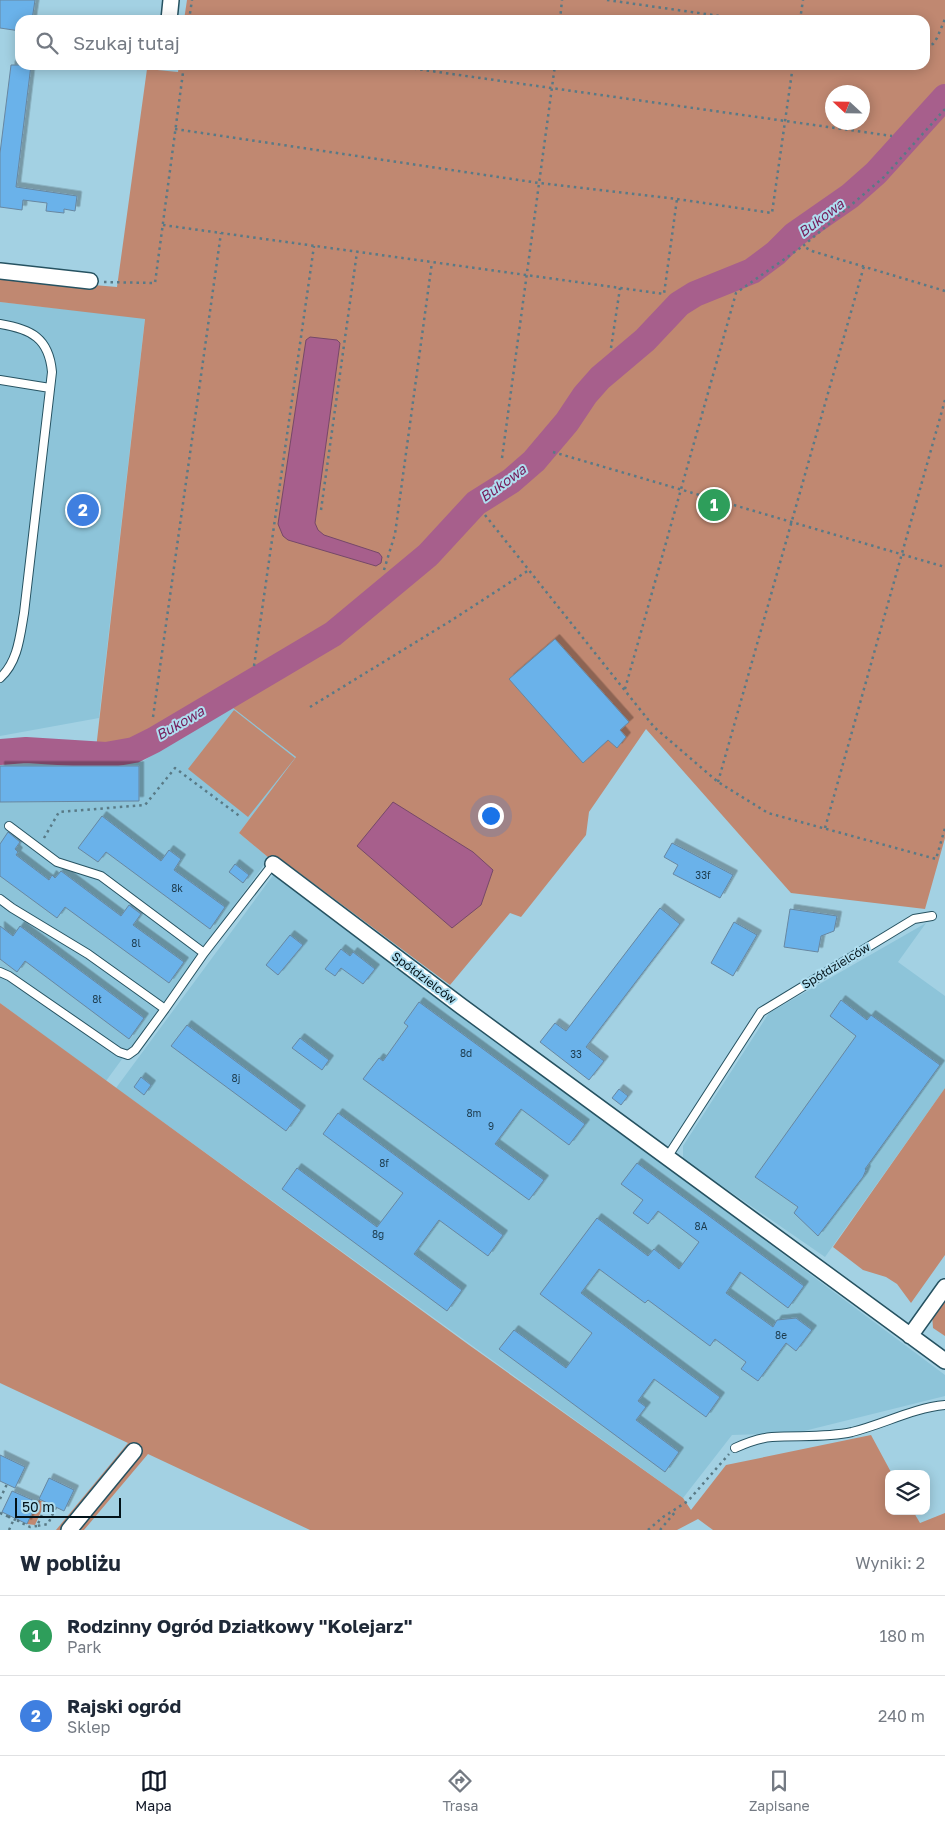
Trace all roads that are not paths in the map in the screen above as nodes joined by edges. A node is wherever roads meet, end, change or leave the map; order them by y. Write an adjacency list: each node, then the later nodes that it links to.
1 (171, 0): 2 (street)
2 (170, 15)
3 (0, 271): 4 (street)
4 (90, 281)
5 (0, 324): 7 (lane)
6 (0, 380): 7 (lane)
7 (50, 388): 8 (lane)
8 (0, 678)
9 (9, 826): 13 (lane)
10 (273, 864): 13 (lane, Spółdzielców); 16 (street, Spółdzielców)
11 (0, 899): 15 (lane)
12 (932, 916): 16 (lane, Spółdzielców)
13 (204, 953): 15 (lane, Spółdzielców)
14 (0, 972): 15 (lane, Spółdzielców)
15 (165, 1010)
16 (668, 1156): 18 (street, Spółdzielców)
17 (945, 1287): 18 (street)
18 (910, 1336): 19 (street, Spółdzielców)
19 (945, 1361)
20 (945, 1405): 21 (lane)
21 (735, 1448)
22 (134, 1451): 23 (street)
23 (69, 1530)

